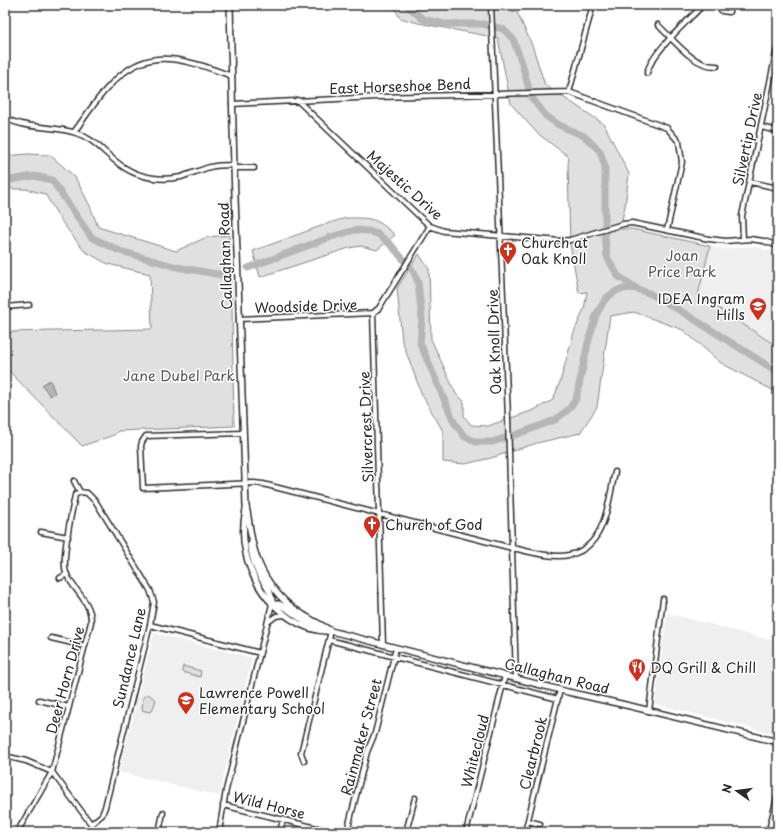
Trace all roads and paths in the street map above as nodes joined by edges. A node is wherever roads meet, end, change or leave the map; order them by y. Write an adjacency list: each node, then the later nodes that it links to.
1 (230, 5): 13 (main road, Callaghan Road)
2 (491, 5): 16 (street, Oak Knoll Drive)
3 (593, 5): 15 (street)
4 (703, 5): 8 (street)
5 (716, 5): 6 (street)
6 (729, 12)
7 (658, 25): 8 (street)
8 (672, 38): 10 (street); 11 (street)
9 (778, 44): 12 (street, Silvertip Drive)
10 (717, 66)
11 (647, 73)
12 (772, 75): 14 (street); 20 (street, Silvertip Drive)
13 (232, 76): 18 (main road, Callaghan Road); 22 (street)
14 (778, 76)
15 (569, 92): 16 (street, East Horseshoe Bend); 28 (street)
16 (495, 94): 17 (street, East Horseshoe Bend); 29 (street, Oak Knoll Drive)
17 (297, 100): 18 (street, East Horseshoe Bend); 27 (street, Majestic Drive)
18 (232, 104): 23 (main road, Callaghan Road)
19 (5, 118): 22 (street)
20 (761, 126): 21 (street); 25 (street, Silvertip Drive)
21 (778, 131)
22 (74, 132): 23 (street)
23 (234, 166): 24 (street); 35 (main road, Callaghan Road)
24 (254, 168)
25 (750, 182): 26 (street); 30 (street, Silvertip Drive)
26 (778, 188)
27 (430, 226): 29 (street, Majestic Drive); 34 (street)
28 (667, 230): 29 (street, Majestic Drive); 30 (street, Majestic Drive)
29 (501, 236): 46 (street, Oak Knoll Drive)
30 (743, 239): 31 (street, Majestic Drive)
31 (778, 246)
32 (29, 305): 33 (street)
33 (5, 307)
34 (373, 313): 35 (street, Woodside Drive); 42 (street, Silvercrest Drive)
35 (239, 319): 36 (main road, Callaghan Road)
36 (243, 433): 39 (main road, Callaghan Road); 39 (street)
37 (615, 472): 46 (street)
38 (74, 480): 40 (street)
39 (245, 483): 41 (main road, Callaghan Road); 42 (street)
40 (80, 492): 45 (street, Deer Horn Drive); 53 (street, Sundance Lane)
41 (246, 506): 43 (main road, Callaghan Road); 50 (main road, Callaghan Road)
42 (380, 515): 46 (street); 57 (street, Silvercrest Drive)
43 (249, 519): 50 (main road); 54 (main road, Callaghan Road)
44 (41, 532): 45 (street)
45 (68, 537): 47 (street, Deer Horn Drive)
46 (512, 548): 63 (street, Oak Knoll Drive)
47 (67, 574): 48 (street); 58 (street, Deer Horn Drive)
48 (60, 578)
49 (664, 599): 69 (street)
50 (272, 604): 51 (main road, Callaghan Road); 52 (street); 54 (main road)
51 (285, 615): 52 (street); 54 (main road, Callaghan Road)
52 (268, 622): 60 (street)
53 (150, 625): 60 (street); 80 (street, Sundance Lane)
54 (329, 630): 56 (street); 57 (main road, Callaghan Road)
55 (50, 638): 58 (street)
56 (329, 640): 61 (street, Callaghan Road); 72 (street)
57 (383, 645): 59 (main road, Callaghan Road)
58 (85, 646): 68 (street, Deer Horn Drive)
59 (396, 648): 61 (street, Rainmaker Street); 62 (main road, Callaghan Road)
60 (260, 653): 76 (street)
61 (393, 657): 64 (street, Callaghan Road); 88 (street, Rainmaker Street)
62 (505, 676): 63 (main road, Callaghan Road); 64 (street, Whitecloud)
63 (516, 679): 65 (main road, Callaghan Road)
64 (503, 684): 66 (street, Callaghan Road); 90 (street, Whitecloud)
65 (560, 690): 66 (street, Clearbrook); 69 (main road, Callaghan Road)
66 (558, 699): 79 (street, Clearbrook)
67 (39, 700): 68 (street)
68 (69, 707): 73 (street, Deer Horn Drive)
69 (649, 711): 70 (main road, Callaghan Road)
70 (778, 742)
71 (9, 757): 73 (street)
72 (304, 761)
73 (52, 772): 80 (street); 82 (street, Deer Horn Drive)
74 (778, 796): 92 (main road)
75 (415, 798): 89 (street)
76 (223, 805): 78 (street, Wild Horse); 85 (street)
77 (163, 813): 84 (street)
78 (283, 820): 86 (street); 87 (street, Wild Horse)
79 (528, 821): 81 (street); 91 (street, Clearbrook)
80 (91, 824): 83 (street)
81 (540, 824)
82 (23, 832)
83 (97, 832)
84 (158, 832)
85 (219, 832)
86 (280, 832)
87 (333, 832)
88 (347, 832)
89 (406, 832)
90 (466, 832)
91 (525, 832)
92 (769, 832)

